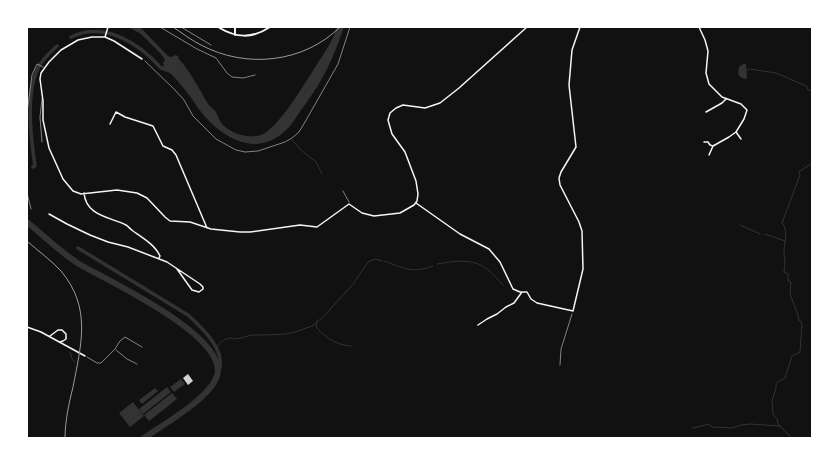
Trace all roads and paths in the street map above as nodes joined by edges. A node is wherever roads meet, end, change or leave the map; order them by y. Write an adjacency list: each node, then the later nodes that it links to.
1 (160, 27): 16 (lane)
2 (181, 27): 13 (lane)
3 (218, 27): 11 (main road)
4 (235, 27): 11 (main road)
5 (270, 27): 11 (main road)
6 (350, 27): 14 (path)
7 (527, 27): 31 (street)
8 (580, 27): 39 (street)
9 (699, 27): 18 (street)
10 (107, 29): 12 (street)
11 (235, 35)
12 (105, 36): 14 (street); 15 (street)
13 (211, 46)
14 (142, 59)
15 (43, 67): 17 (street); 20 (lane)
16 (255, 75)
17 (43, 98): 24 (lane); 30 (street)
18 (726, 99): 19 (street); 22 (street)
19 (706, 112)
20 (27, 113)
21 (110, 124): 35 (street)
22 (736, 132): 23 (street); 26 (street)
23 (742, 139)
24 (42, 142)
25 (704, 142): 26 (street)
26 (713, 146): 27 (street)
27 (709, 155)
28 (343, 191): 32 (lane)
29 (27, 193): 33 (lane)
30 (84, 193): 35 (street); 36 (street)
31 (416, 203): 32 (street); 38 (street)
32 (350, 204): 35 (street)
33 (31, 209)
34 (49, 214): 36 (street)
35 (207, 228)
36 (159, 258): 37 (street)
37 (177, 269): 37 (street)
38 (522, 292): 39 (street); 40 (street)
39 (573, 311): 48 (path)
40 (478, 325)
41 (27, 327): 42 (street)
42 (50, 336): 43 (street); 43 (street)
43 (60, 342): 46 (street)
44 (142, 347): 45 (lane)
45 (115, 349): 46 (lane); 47 (lane)
46 (86, 356)
47 (137, 364)
48 (560, 365)

